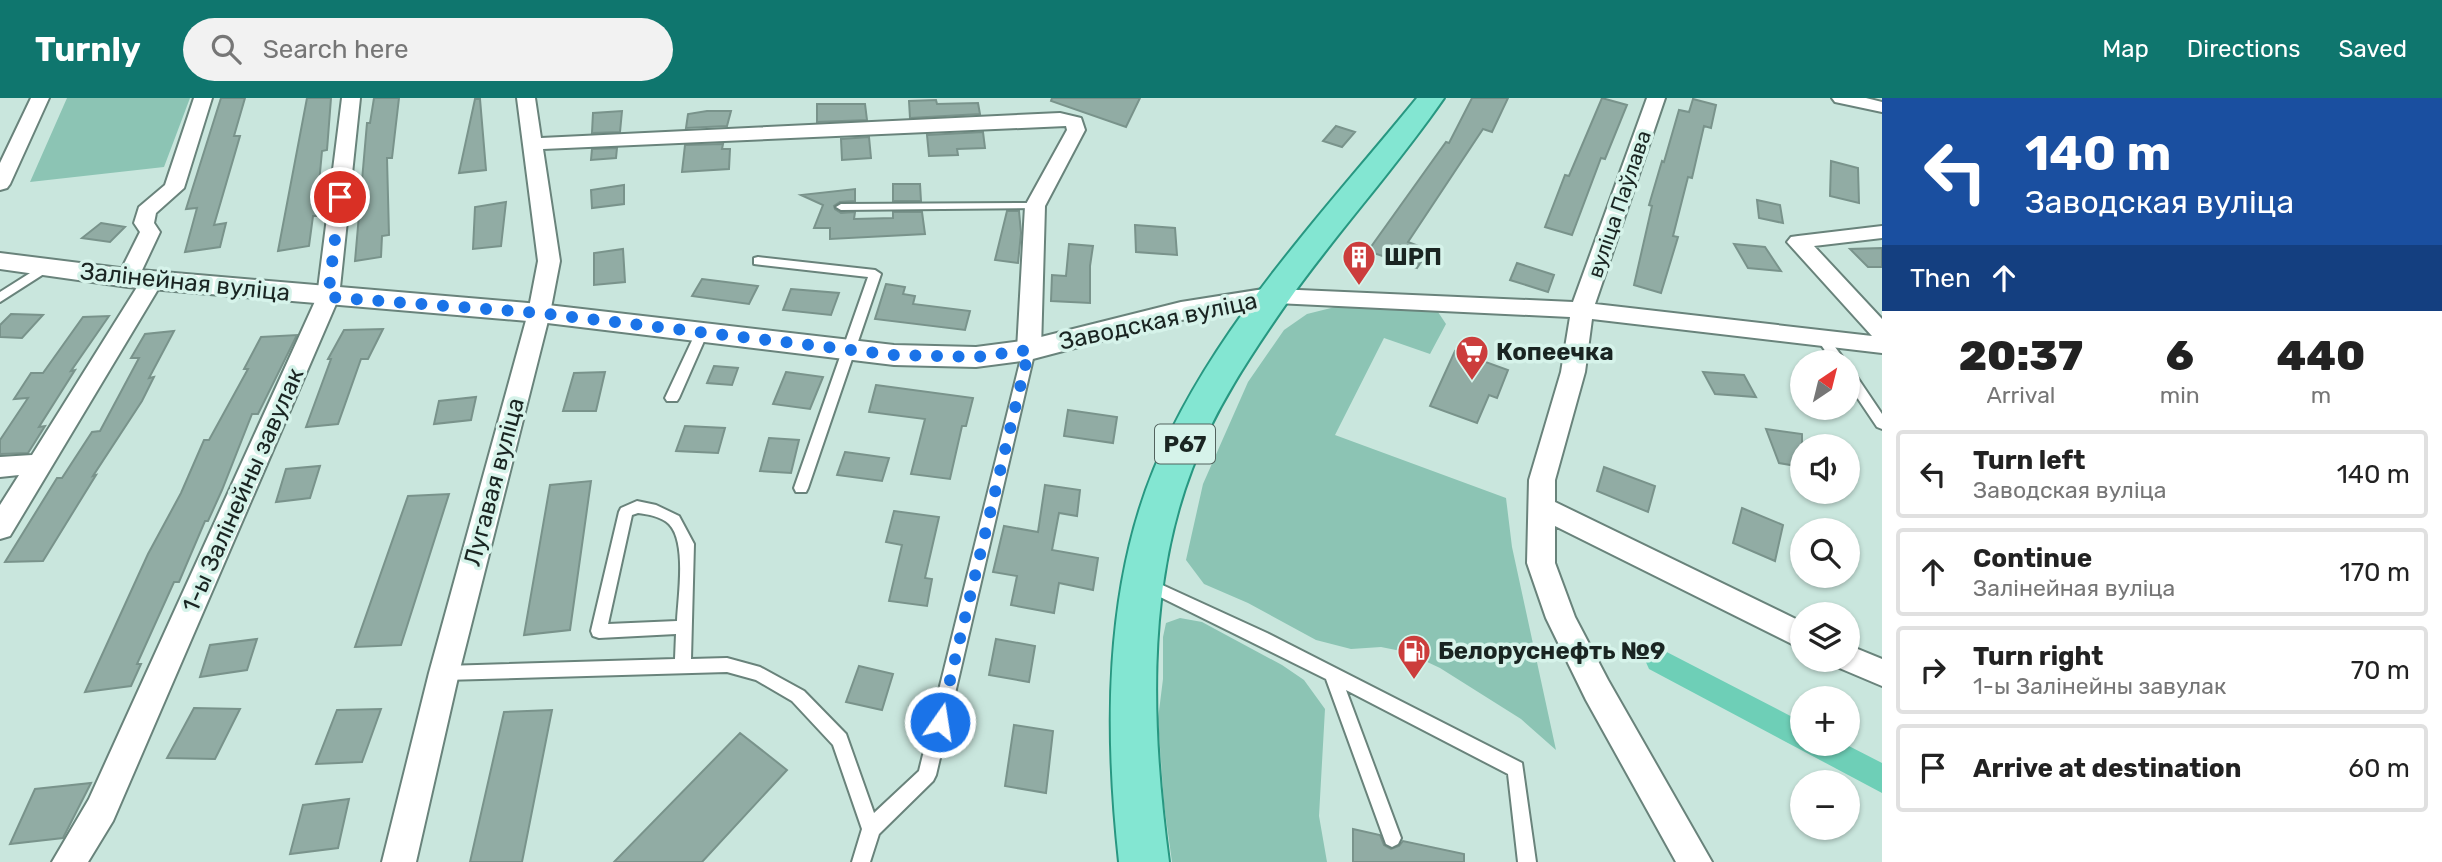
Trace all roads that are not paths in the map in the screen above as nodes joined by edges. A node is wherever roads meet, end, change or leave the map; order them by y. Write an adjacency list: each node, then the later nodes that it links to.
1 (203, 98): 17 (street)
2 (351, 98): 19 (street, 1-ы Залінейны завулак)
3 (526, 98): 9 (street, Лугавая вуліца)
4 (1431, 98): 18 (main road, Заводская вуліца / Р67)
5 (1656, 98): 21 (street, вуліца Паўлава)
6 (1841, 98): 8 (street)
7 (31, 101): 10 (street)
8 (1881, 104)
9 (534, 144): 11 (street); 22 (street, Лугавая вуліца)
10 (0, 184)
11 (1035, 206): 12 (lane); 28 (street)
12 (841, 207)
13 (1882, 232): 24 (street)
14 (0, 261): 16 (street, Залінейная вуліца)
15 (758, 261): 27 (lane)
16 (46, 267): 17 (street, Залінейная вуліца); 20 (lane)
17 (140, 279): 19 (street, Залінейная вуліца); 33 (street)
18 (1276, 296): 21 (street); 28 (street, Заводская вуліца); 38 (main road, Заводская вуліца / Р67)
19 (328, 297): 22 (street, Залінейная вуліца); 48 (street, 1-ы Залінейны завулак)
20 (0, 298)
21 (1583, 310): 25 (street); 36 (street, вуліца Паўлава)
22 (539, 313): 23 (street, Заводская вуліца); 43 (street, Лугавая вуліца)
23 (702, 332): 27 (street, Заводская вуліца); 31 (lane)
24 (1882, 333)
25 (1824, 339): 26 (street); 29 (lane)
26 (1882, 345)
27 (850, 350): 28 (street, Заводская вуліца); 35 (lane)
28 (1029, 350): 46 (lane)
29 (1832, 350)
30 (1860, 392): 32 (lane)
31 (672, 398)
32 (1882, 424)
33 (40, 464): 34 (street); 37 (street)
34 (0, 467)
35 (801, 488)
36 (1542, 507): 40 (street); 53 (street)
37 (0, 528)
38 (1144, 583): 45 (lane); 51 (main road, Заводская вуліца / Р67)
39 (684, 627): 39 (lane); 42 (lane)
40 (1790, 630)
41 (1860, 663): 44 (street)
42 (683, 667): 43 (lane); 46 (lane)
43 (444, 673): 49 (street, Лугавая вуліца)
44 (1882, 673)
45 (1333, 677): 47 (lane); 52 (lane)
46 (871, 829): 50 (lane)
47 (1392, 838)
48 (69, 862)
49 (399, 862)
50 (861, 862)
51 (1144, 862)
52 (1527, 862)
53 (1695, 862)

